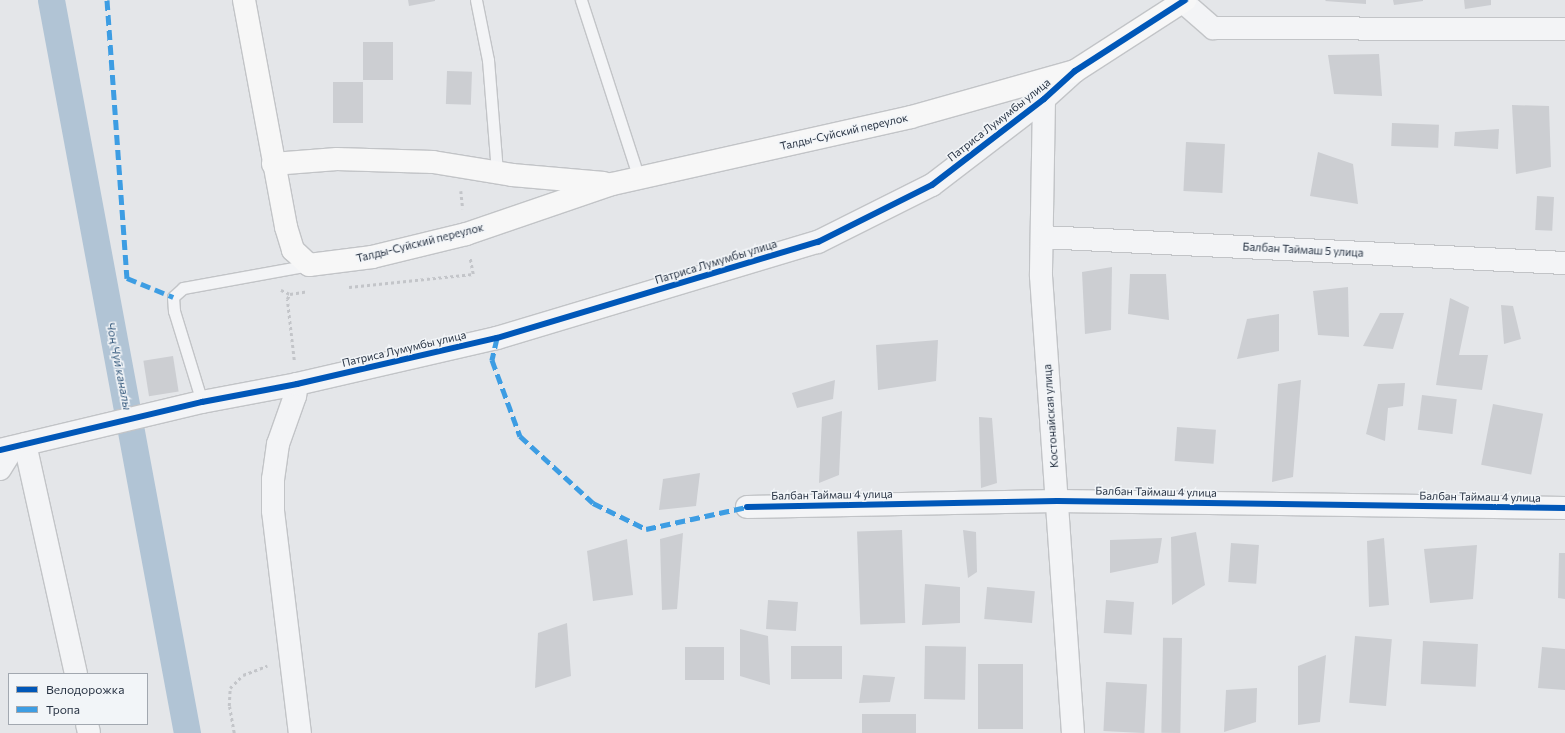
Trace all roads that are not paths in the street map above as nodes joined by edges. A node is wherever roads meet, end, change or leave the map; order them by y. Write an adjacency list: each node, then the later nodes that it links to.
1 (244, 0): 8 (street)
2 (476, 0): 9 (lane)
3 (581, 0): 10 (lane)
4 (1184, 1): 5 (street); 6 (street, Патриса Лумумбы улица)
5 (1565, 29)
6 (1075, 72): 7 (street, Патриса Лумумбы улица); 10 (street, Талды-Суйский переулок)
7 (1044, 99): 12 (street, Костонайская улица); 15 (street, Патриса Лумумбы улица)
8 (273, 164): 9 (street, Талды-Суйский переулок); 14 (street)
9 (497, 173): 11 (street, Талды-Суйский переулок)
10 (639, 178): 11 (street, Талды-Суйский переулок)
11 (612, 184): 14 (street, Талды-Суйский переулок)
12 (1042, 238): 13 (street, Балбан Таймаш 5 улица); 19 (street, Костонайская улица)
13 (1565, 263)
14 (309, 265): 16 (lane)
15 (297, 384): 16 (street, Патриса Лумумбы улица); 23 (street)
16 (196, 404): 17 (street, Патриса Лумумбы улица)
17 (21, 445): 18 (street); 22 (street)
18 (0, 469)
19 (1057, 501): 20 (street, Балбан Таймаш 4 улица); 21 (street, Балбан Таймаш 4 улица); 24 (street, Костонайская улица)
20 (747, 507)
21 (1565, 508)
22 (76, 673)
23 (300, 733)
24 (1073, 733)

